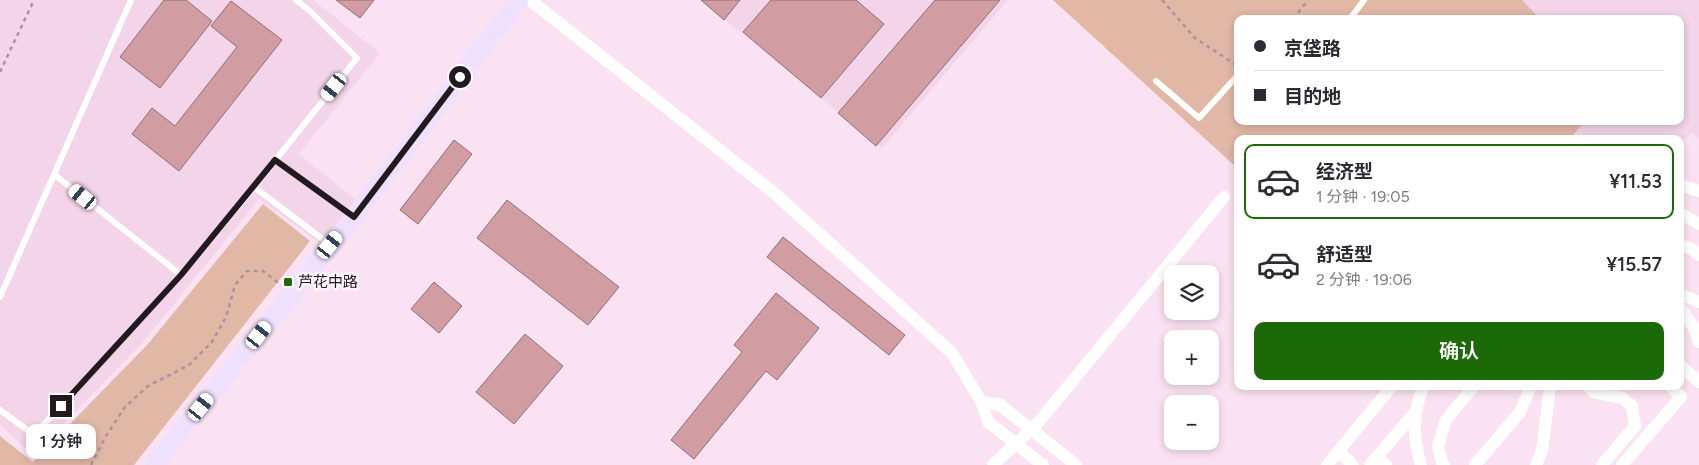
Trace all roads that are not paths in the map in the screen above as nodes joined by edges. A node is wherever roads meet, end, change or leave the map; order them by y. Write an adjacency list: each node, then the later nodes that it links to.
1 (131, 0): 10 (lane)
2 (296, 0): 9 (lane)
3 (519, 0): 16 (street)
4 (530, 0): 36 (street)
5 (1364, 0): 6 (lane)
6 (1353, 15)
7 (1234, 79): 8 (lane)
8 (1156, 81)
9 (275, 160): 11 (lane); 16 (lane)
10 (55, 174): 21 (lane); 23 (lane)
11 (254, 187): 18 (lane); 21 (lane)
12 (1684, 187): 13 (street)
13 (1699, 191)
14 (1224, 197): 39 (street)
15 (1684, 216): 17 (street)
16 (354, 217): 18 (street)
17 (1699, 224)
18 (330, 245): 43 (street)
19 (1684, 246): 20 (street)
20 (1699, 255)
21 (181, 275): 38 (lane)
22 (1684, 296): 24 (street)
23 (0, 297)
24 (1699, 302)
25 (1684, 313): 26 (street)
26 (1699, 342)
27 (1684, 369): 28 (street)
28 (1699, 382)
29 (1389, 390): 41 (street)
30 (1422, 390): 37 (street)
31 (1471, 390): 50 (street)
32 (1528, 390): 51 (street)
33 (1550, 390): 52 (street)
34 (1592, 390): 53 (street)
35 (1674, 390): 54 (street)
36 (982, 403): 39 (street); 40 (street)
37 (1418, 409): 42 (street); 49 (street)
38 (0, 410)
39 (1031, 429): 40 (street); 46 (street)
40 (1016, 444): 44 (street); 45 (street)
41 (1338, 451): 47 (street); 48 (street)
42 (1378, 462)
43 (154, 465)
44 (993, 465)
45 (1042, 465)
46 (1076, 465)
47 (1327, 465)
48 (1353, 465)
49 (1420, 465)
50 (1444, 465)
51 (1475, 465)
52 (1536, 465)
53 (1602, 465)
54 (1622, 465)

